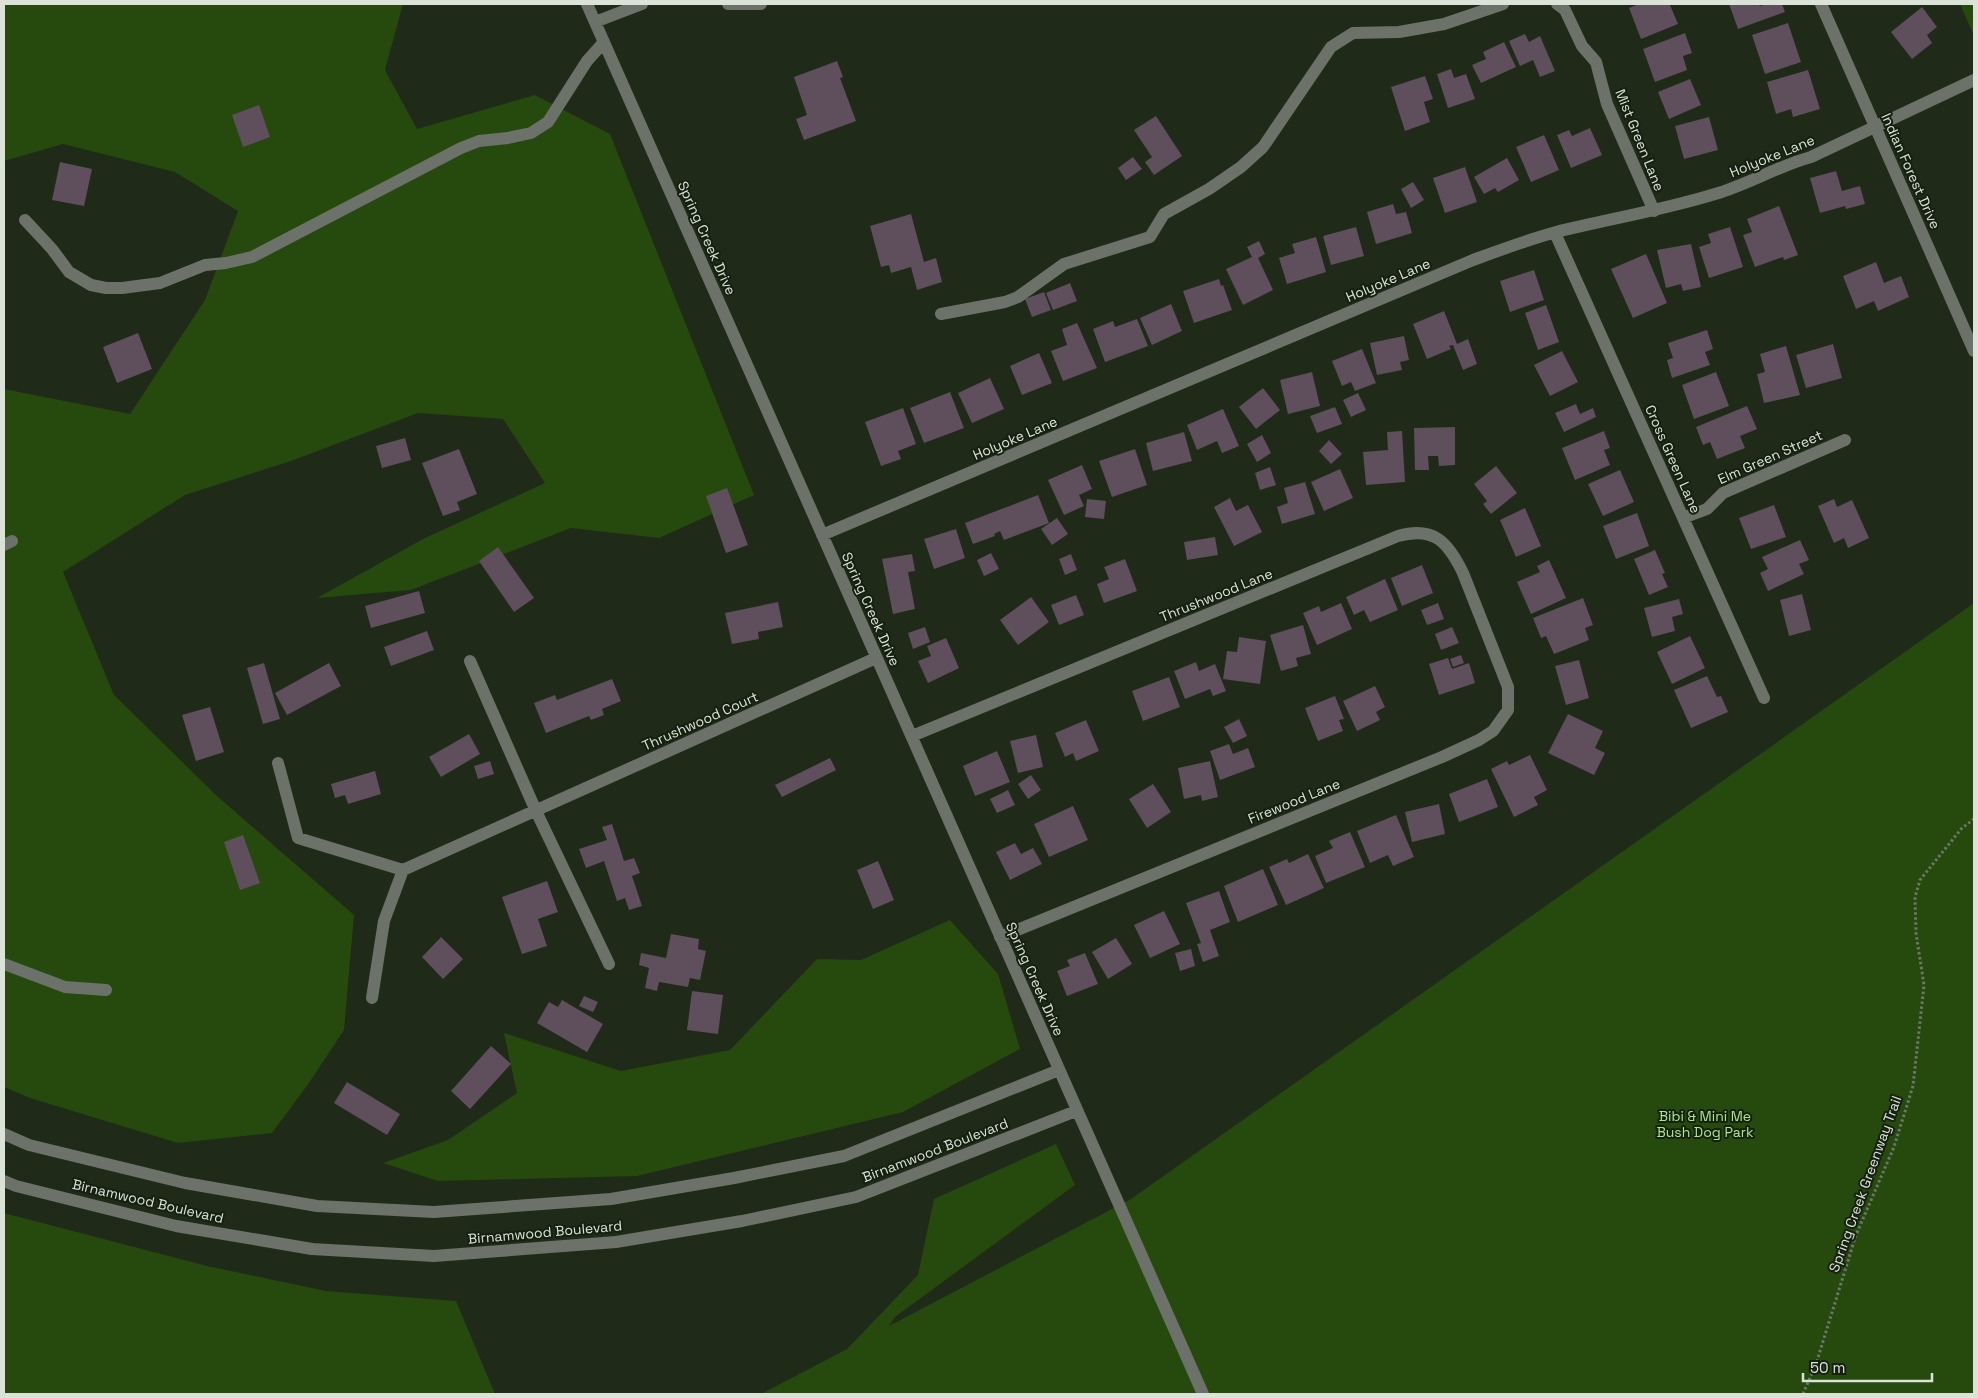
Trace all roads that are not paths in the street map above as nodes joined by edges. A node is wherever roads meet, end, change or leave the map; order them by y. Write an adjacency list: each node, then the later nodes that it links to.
1 (587, 4): 8 (street, Spring Creek Drive)
2 (642, 4): 8 (street)
3 (728, 4): 4 (street)
4 (761, 4)
5 (1503, 4): 15 (street)
6 (1557, 4): 12 (street, Mist Green Lane)
7 (1820, 4): 11 (street, Indian Forest Drive)
8 (595, 22): 9 (street, Spring Creek Drive)
9 (604, 42): 13 (street); 19 (street, Spring Creek Drive)
10 (1974, 80): 11 (street, Holyoke Lane)
11 (1874, 126): 12 (street, Holyoke Lane); 16 (street, Indian Forest Drive)
12 (1654, 210): 14 (street, Holyoke Lane)
13 (25, 220)
14 (1556, 232): 18 (street, Cross Green Lane); 19 (street, Holyoke Lane)
15 (941, 314)
16 (1974, 351)
17 (1845, 440): 18 (street, Elm Green Street)
18 (1683, 518): 23 (street, Cross Green Lane)
19 (822, 535): 21 (street, Spring Creek Drive)
20 (1484, 627): 24 (street, Thrushwood Lane); 28 (street, Firewood Lane)
21 (876, 658): 24 (street, Spring Creek Drive); 26 (street, Thrushwood Court)
22 (470, 661): 26 (street)
23 (1764, 698)
24 (912, 736): 28 (street, Spring Creek Drive)
25 (278, 763): 27 (street)
26 (536, 811): 27 (street, Thrushwood Court); 30 (street)
27 (403, 870): 32 (street)
28 (1000, 937): 33 (street, Spring Creek Drive)
29 (4, 964): 31 (street)
30 (609, 964)
31 (106, 990)
32 (372, 998)
33 (1058, 1070): 34 (street, Spring Creek Drive); 35 (street, Birnamwood Boulevard)
34 (1076, 1111): 36 (street, Birnamwood Boulevard); 37 (street, Spring Creek Drive)
35 (4, 1134)
36 (4, 1181)
37 (1203, 1394)

